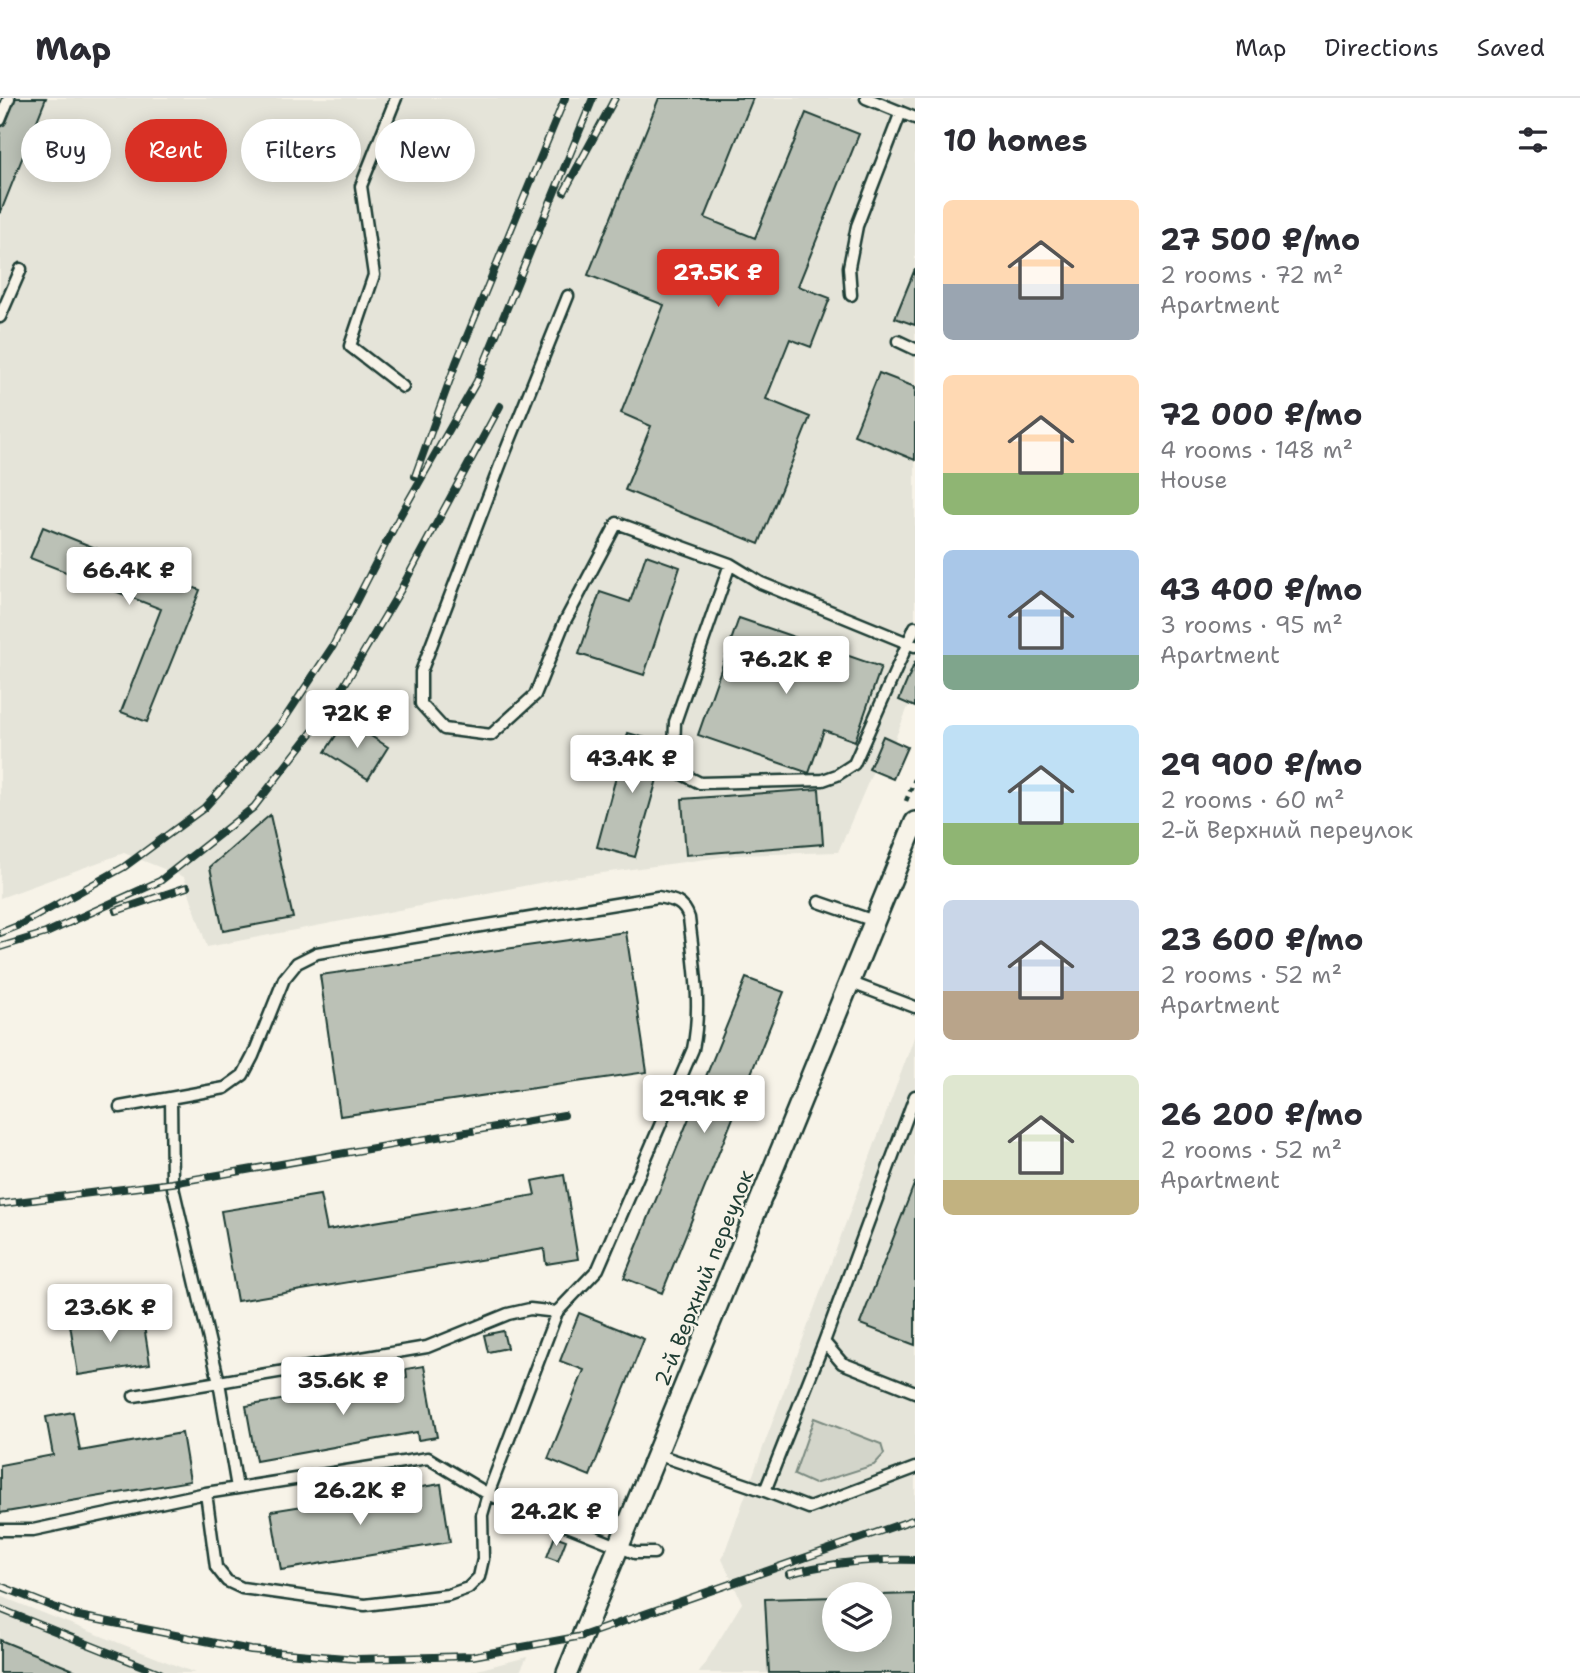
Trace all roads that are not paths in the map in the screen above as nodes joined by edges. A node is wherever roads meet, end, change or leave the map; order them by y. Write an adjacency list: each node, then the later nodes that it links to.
1 (9, 98): 6 (lane)
2 (396, 98): 13 (lane)
3 (866, 98): 4 (lane)
4 (901, 112): 5 (lane); 8 (lane)
5 (915, 118)
6 (0, 120)
7 (21, 269): 10 (lane)
8 (851, 295)
9 (568, 296): 14 (lane)
10 (0, 317)
11 (898, 341): 12 (lane)
12 (915, 349)
13 (403, 387)
14 (730, 564): 16 (lane); 16 (lane)
15 (915, 627): 16 (lane)
16 (912, 645)
17 (915, 822): 18 (street, 2-й Верхний переулок)
18 (909, 854): 20 (street, 2-й Верхний переулок)
19 (819, 902): 20 (lane)
20 (874, 921): 21 (street, 2-й Верхний переулок)
21 (849, 982): 22 (lane); 31 (street, 2-й Верхний переулок)
22 (915, 1007)
23 (915, 1096): 27 (lane)
24 (171, 1099): 25 (lane); 26 (lane); 28 (lane)
25 (120, 1107)
26 (557, 1312): 28 (lane); 36 (lane)
27 (824, 1342): 29 (lane); 34 (lane)
28 (219, 1382): 30 (lane); 33 (lane)
29 (915, 1392)
30 (134, 1396)
31 (656, 1454): 34 (lane); 38 (street, 2-й Верхний переулок)
32 (915, 1468): 34 (lane)
33 (237, 1488): 35 (lane); 36 (lane)
34 (765, 1491)
35 (206, 1493): 36 (lane); 37 (lane)
36 (488, 1494): 38 (lane)
37 (0, 1530)
38 (618, 1546): 39 (lane); 40 (street, 2-й Верхний переулок)
39 (654, 1553)
40 (567, 1673)

